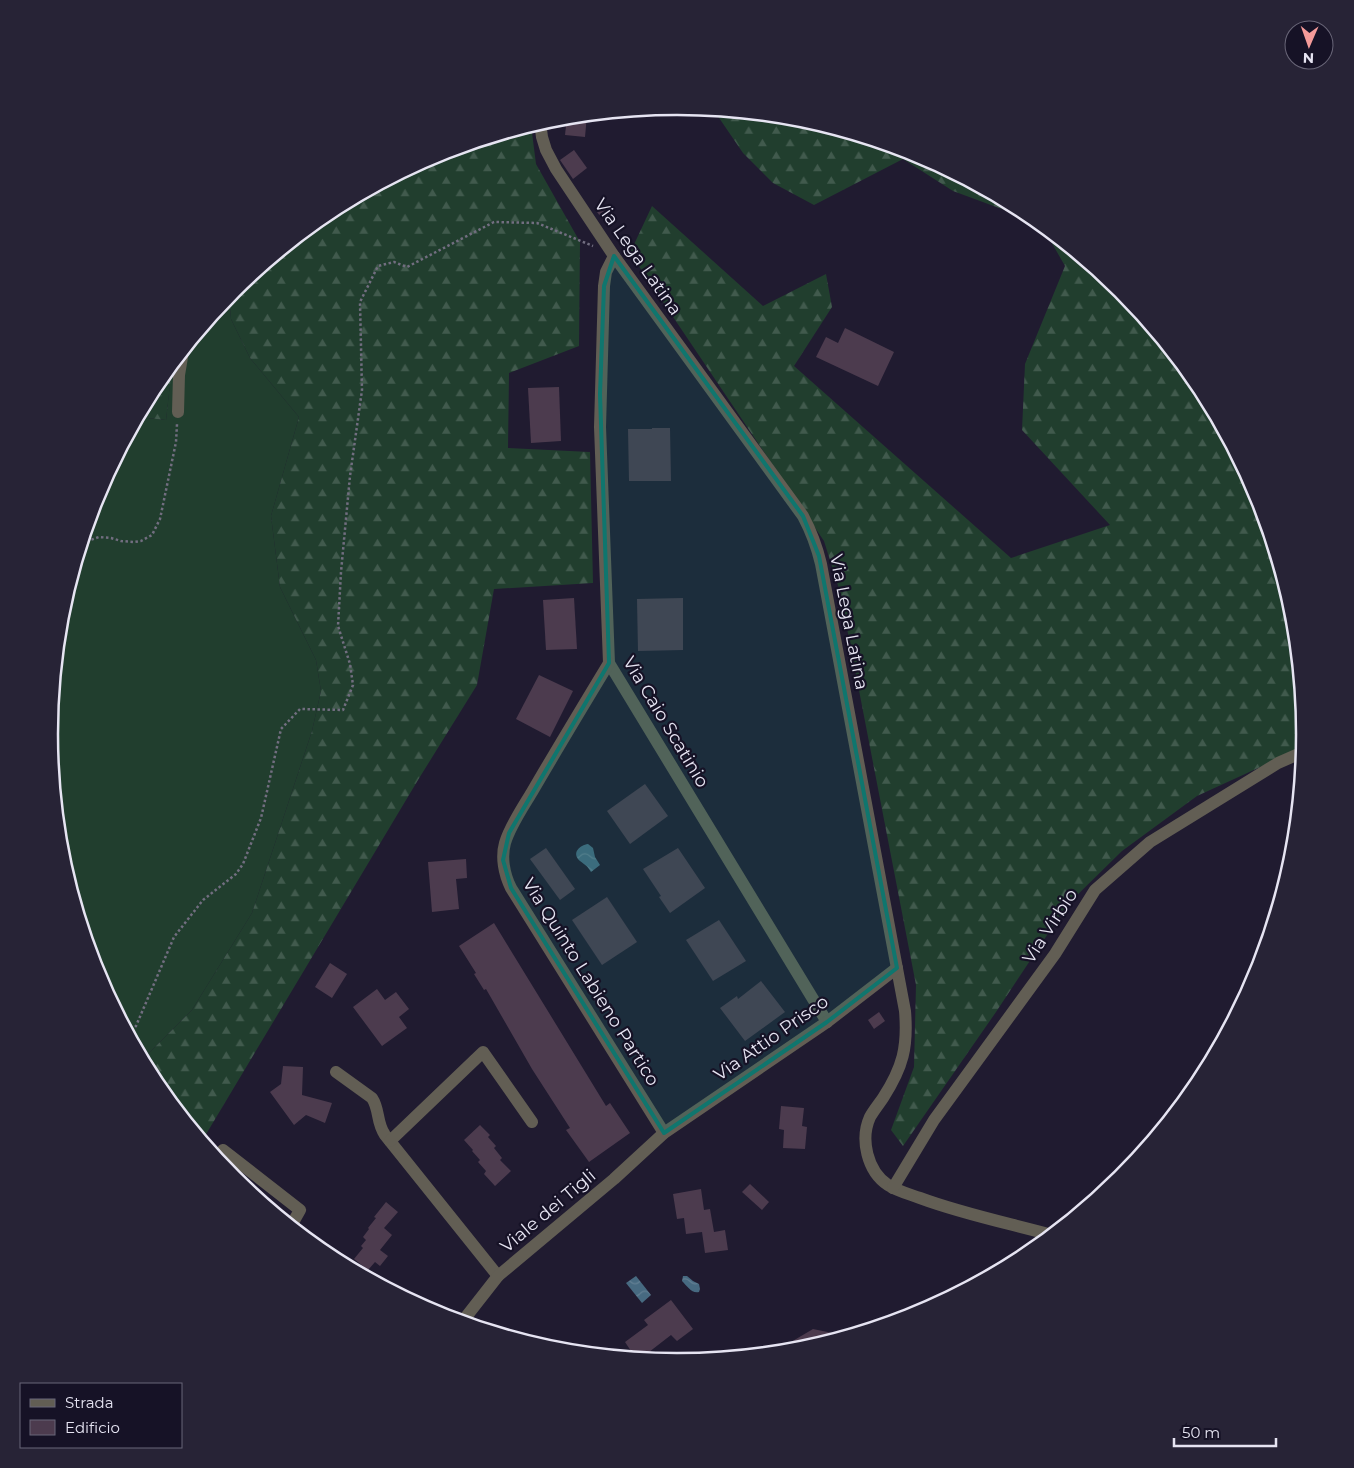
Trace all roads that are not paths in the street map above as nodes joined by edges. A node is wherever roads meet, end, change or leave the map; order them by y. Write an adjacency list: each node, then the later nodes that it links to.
1 (541, 130): 2 (street, Via Lega Latina)
2 (614, 256): 5 (street, Via Caio Scatinio); 7 (street, Via Lega Latina)
3 (181, 364): 4 (street)
4 (178, 412)
5 (609, 663): 8 (street, Via Caio Scatinio); 11 (street, Via Quinto Labieno Partico)
6 (1295, 756): 14 (street, Via Virbio)
7 (897, 968): 8 (street, Via Attio Prisco); 14 (street, Via Lega Latina)
8 (827, 1022): 11 (street, Via Attio Prisco)
9 (336, 1072): 12 (street)
10 (532, 1122): 12 (street)
11 (664, 1133): 17 (street, Viale dei Tigli)
12 (390, 1141): 17 (street)
13 (223, 1150): 15 (street)
14 (893, 1188): 16 (street)
15 (294, 1220)
16 (1043, 1233)
17 (498, 1276): 18 (street, Viale dei Tigli)
18 (466, 1316)

